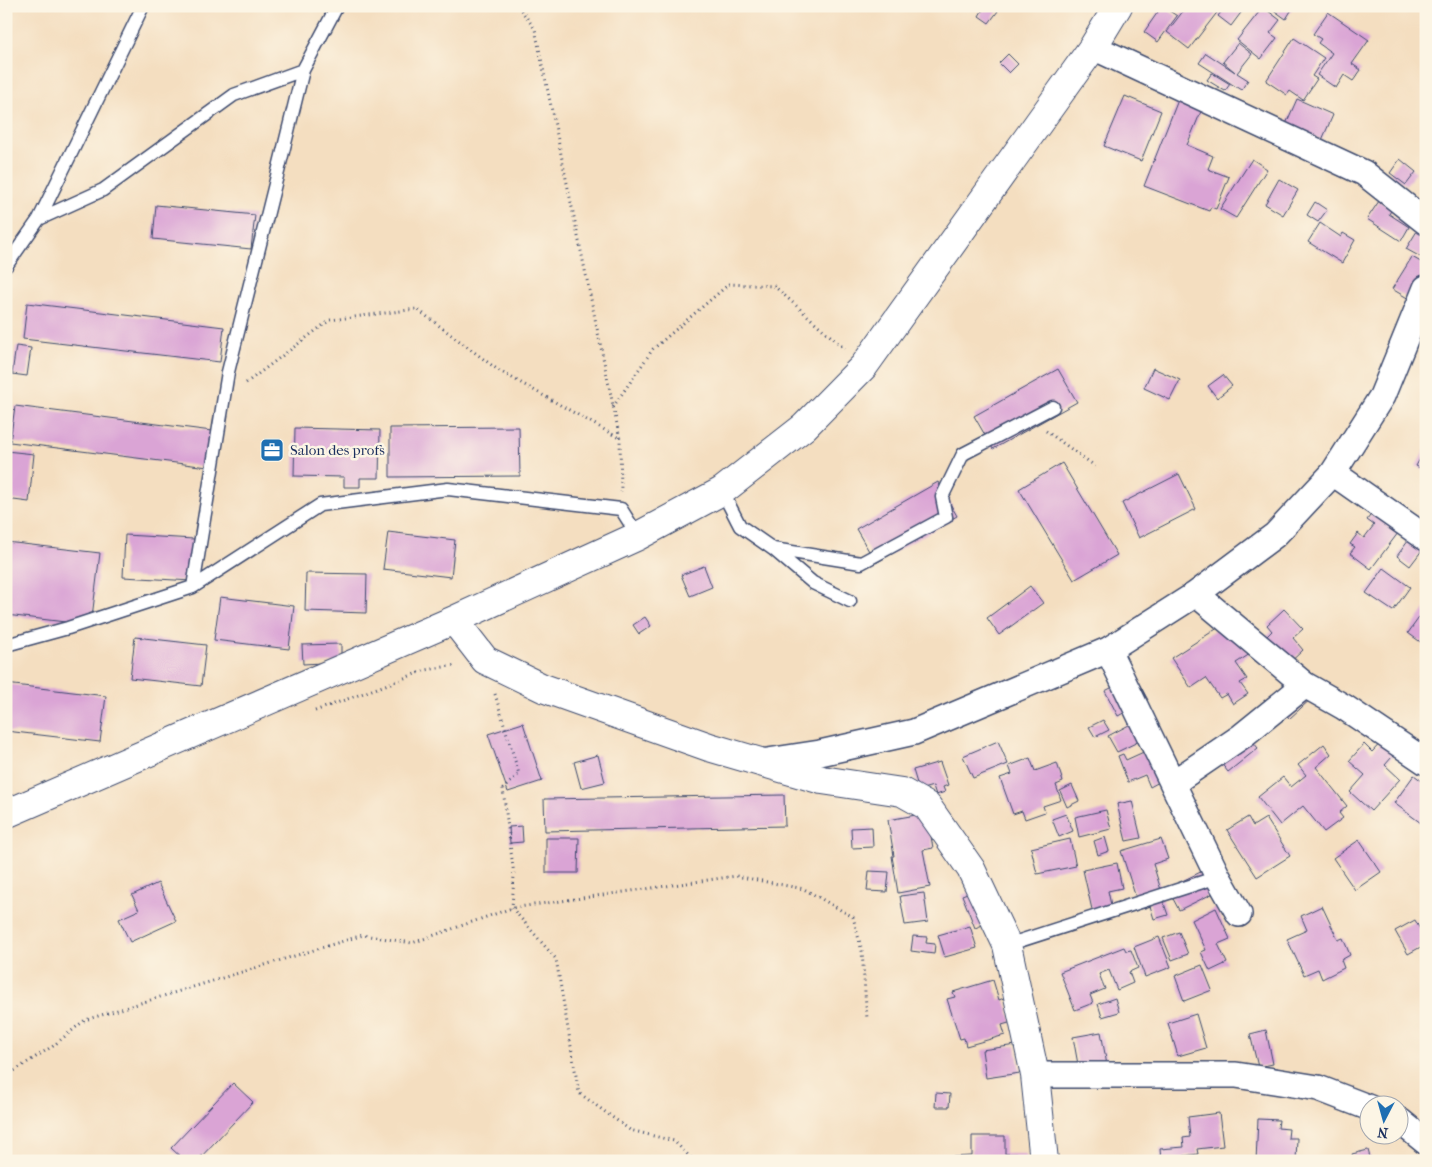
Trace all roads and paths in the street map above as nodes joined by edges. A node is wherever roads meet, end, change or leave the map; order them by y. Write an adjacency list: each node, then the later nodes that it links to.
1 (144, 6): 7 (lane)
2 (337, 6): 6 (lane)
3 (518, 6): 13 (path)
4 (1118, 6): 5 (street)
5 (1093, 47): 8 (street); 11 (street)
6 (304, 70): 7 (lane); 12 (lane)
7 (39, 219): 9 (lane)
8 (1426, 222)
9 (6, 266)
10 (1426, 288): 18 (street)
11 (864, 366): 13 (path); 19 (street)
12 (225, 399): 16 (path); 24 (lane)
13 (613, 407): 16 (path)
14 (1053, 407): 15 (lane)
15 (1030, 419): 17 (path); 23 (lane)
16 (620, 439): 20 (path)
17 (1095, 466)
18 (1333, 473): 22 (street); 25 (street)
19 (722, 491): 21 (street); 23 (lane)
20 (621, 509): 21 (lane); 24 (lane)
21 (638, 536): 27 (street)
22 (1426, 538)
23 (773, 549): 26 (lane)
24 (193, 587): 28 (lane)
25 (1196, 594): 29 (street); 31 (street)
26 (850, 601)
27 (454, 620): 30 (street); 35 (street)
28 (6, 645)
29 (1108, 650): 32 (street); 34 (street)
30 (485, 660): 32 (street); 37 (path)
31 (1305, 685): 33 (street); 34 (street)
32 (761, 762): 39 (street)
33 (1426, 762)
34 (1173, 783): 36 (street)
35 (6, 814)
36 (1218, 877): 38 (street); 39 (lane)
37 (512, 908): 40 (path); 42 (path); 46 (path)
38 (1239, 914)
39 (1007, 945): 41 (street)
40 (867, 1019)
41 (1035, 1075): 43 (street); 47 (street)
42 (6, 1076)
43 (1360, 1104)
44 (1410, 1129): 45 (street)
45 (1426, 1142)
46 (694, 1161)
47 (1044, 1161)

